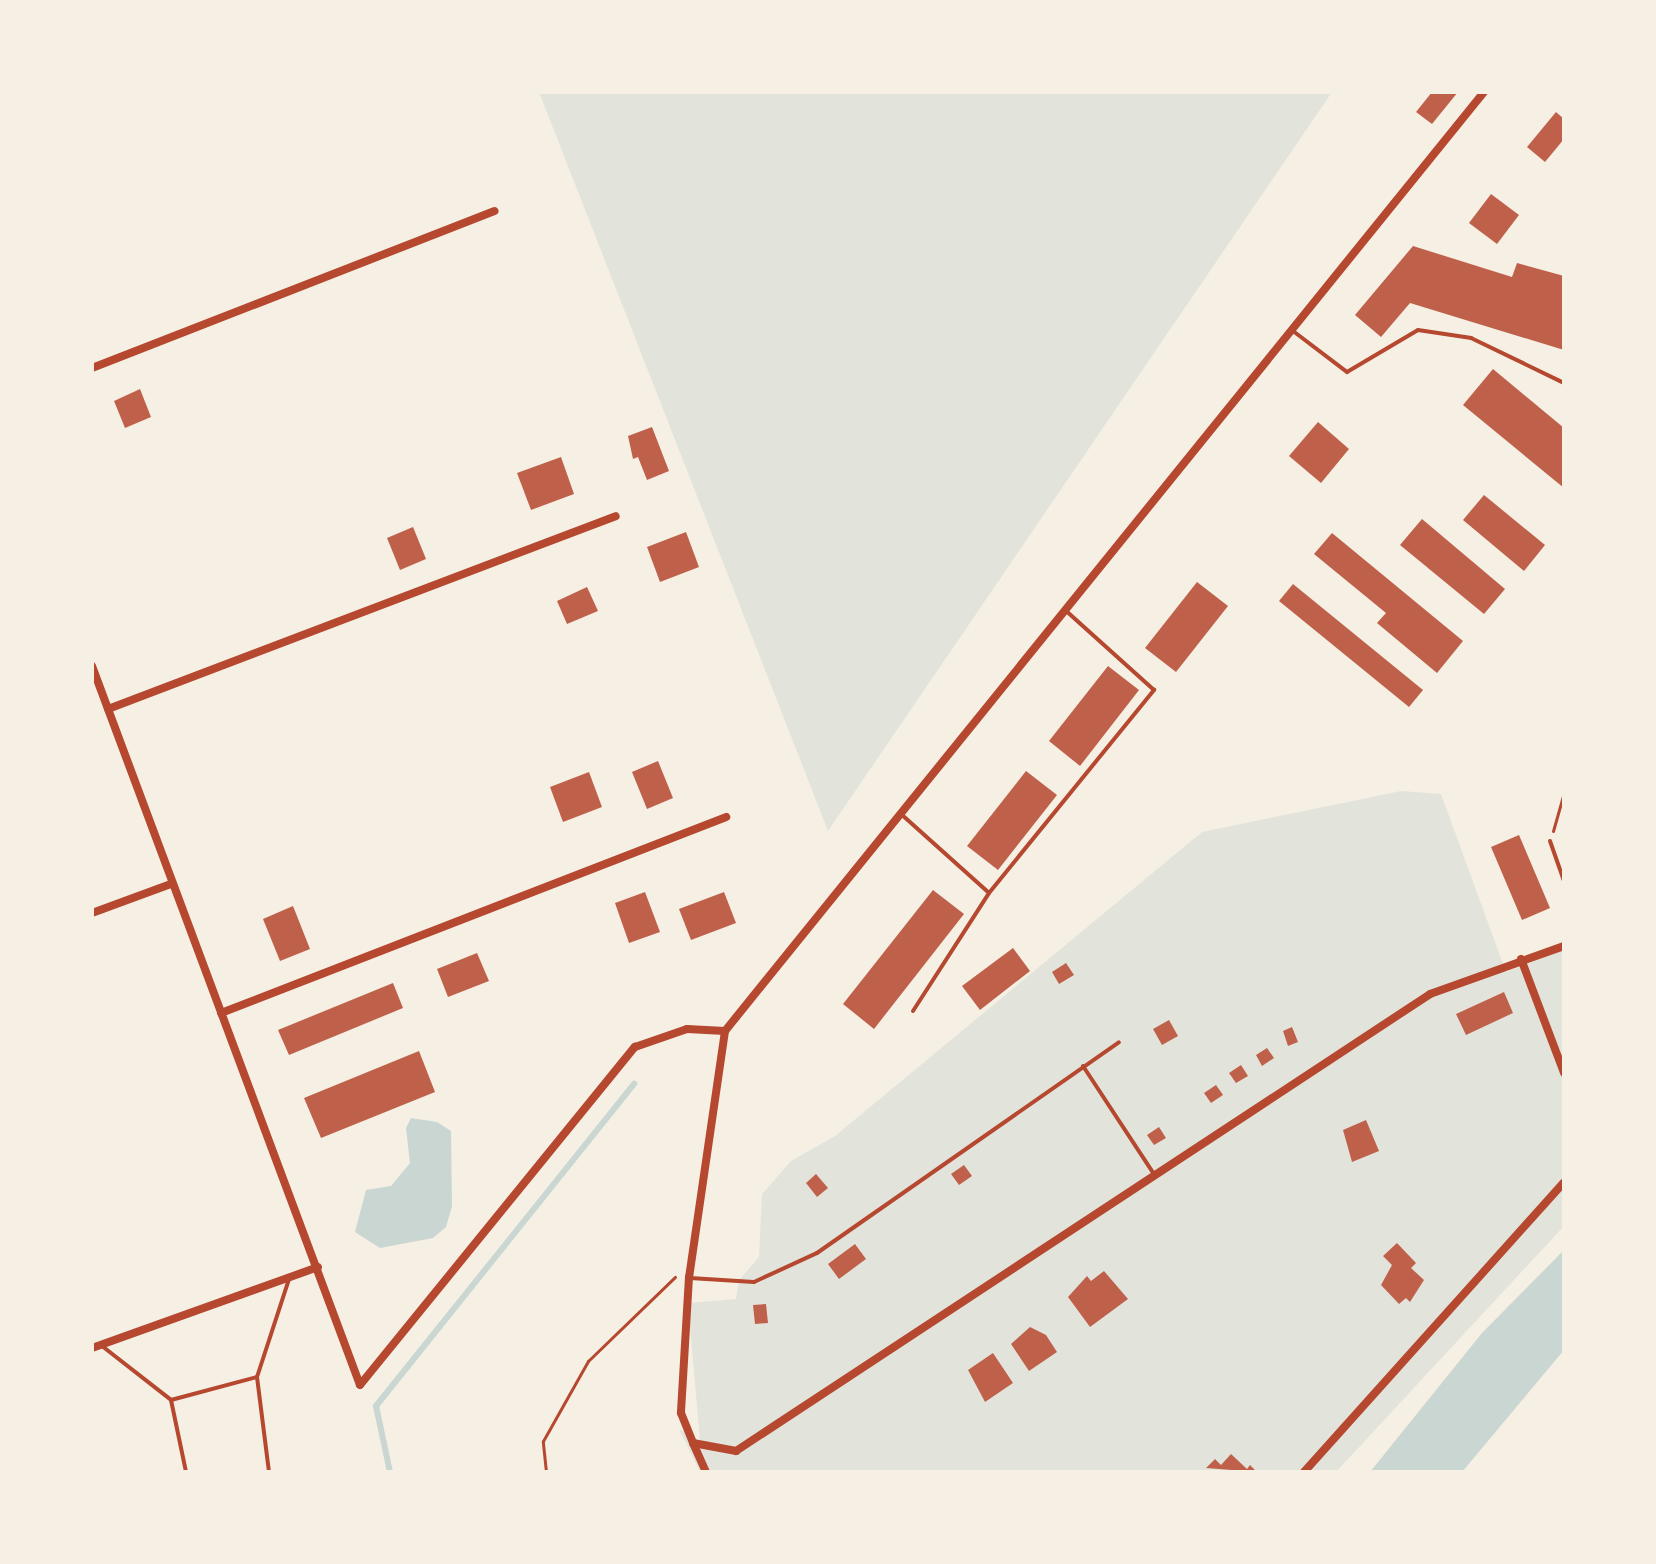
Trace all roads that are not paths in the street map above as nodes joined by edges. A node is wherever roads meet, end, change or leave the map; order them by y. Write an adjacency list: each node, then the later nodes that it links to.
1 (1484, 92): 3 (street)
2 (494, 211): 4 (street)
3 (1291, 329): 5 (lane); 7 (street)
4 (92, 368)
5 (1564, 383)
6 (616, 516): 9 (street)
7 (1064, 608): 10 (street); 15 (lane)
8 (92, 666): 9 (street)
9 (108, 709): 14 (street)
10 (899, 812): 15 (lane); 21 (street)
11 (726, 817): 20 (street)
12 (1550, 841): 13 (lane)
13 (1564, 881)
14 (171, 884): 16 (street); 20 (street)
15 (989, 893): 19 (lane)
16 (92, 913)
17 (1564, 946): 18 (street)
18 (1521, 959): 24 (street); 25 (street)
19 (913, 1011)
20 (221, 1013): 27 (street)
21 (725, 1031): 27 (street); 28 (street)
22 (1119, 1042): 23 (lane)
23 (1083, 1066): 25 (lane); 28 (lane)
24 (1564, 1073)
25 (1155, 1175): 33 (street)
26 (1564, 1182): 37 (street)
27 (318, 1267): 29 (street)
28 (689, 1277): 33 (street)
29 (289, 1278): 30 (street); 31 (lane)
30 (96, 1346): 32 (lane)
31 (257, 1377): 32 (lane); 35 (lane)
32 (171, 1400): 34 (lane)
33 (693, 1443): 36 (street)
34 (186, 1472)
35 (269, 1472)
36 (706, 1472)
37 (1304, 1472)

